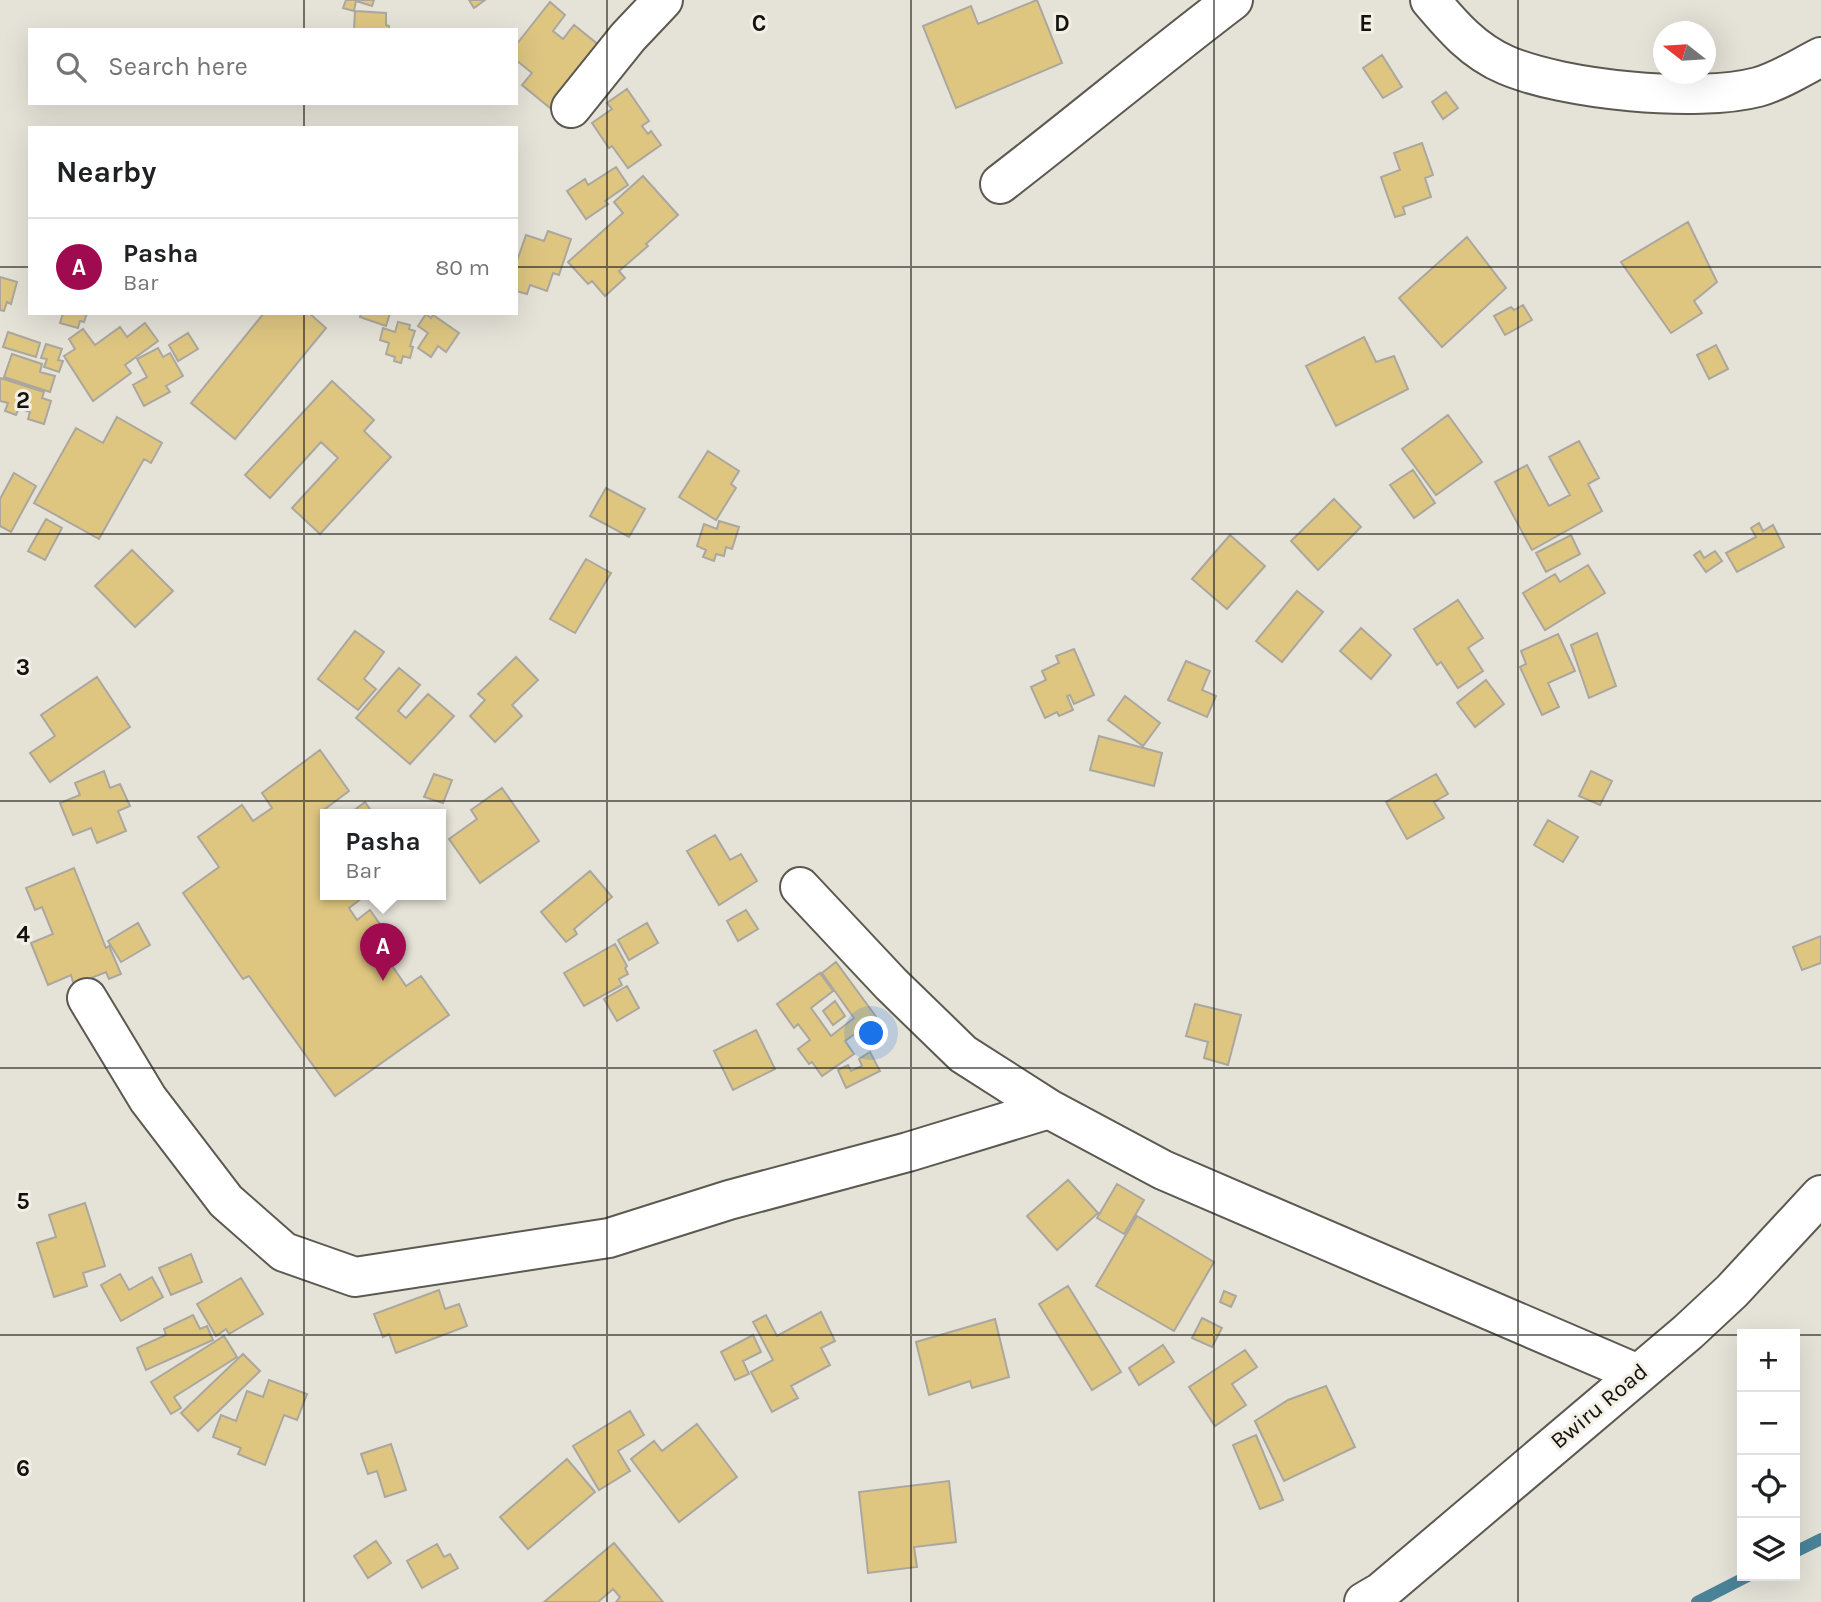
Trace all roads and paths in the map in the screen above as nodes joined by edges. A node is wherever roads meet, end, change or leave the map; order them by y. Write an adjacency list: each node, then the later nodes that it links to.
1 (663, 0): 5 (street)
2 (1233, 0): 6 (street)
3 (1430, 0): 4 (street)
4 (1821, 57)
5 (571, 108)
6 (1000, 184)
7 (800, 887): 9 (street)
8 (88, 998): 9 (street)
9 (1049, 1109): 11 (street)
10 (1821, 1195): 11 (street, Bwiru Road)
11 (1638, 1374): 12 (street, Bwiru Road)
12 (1364, 1602)

